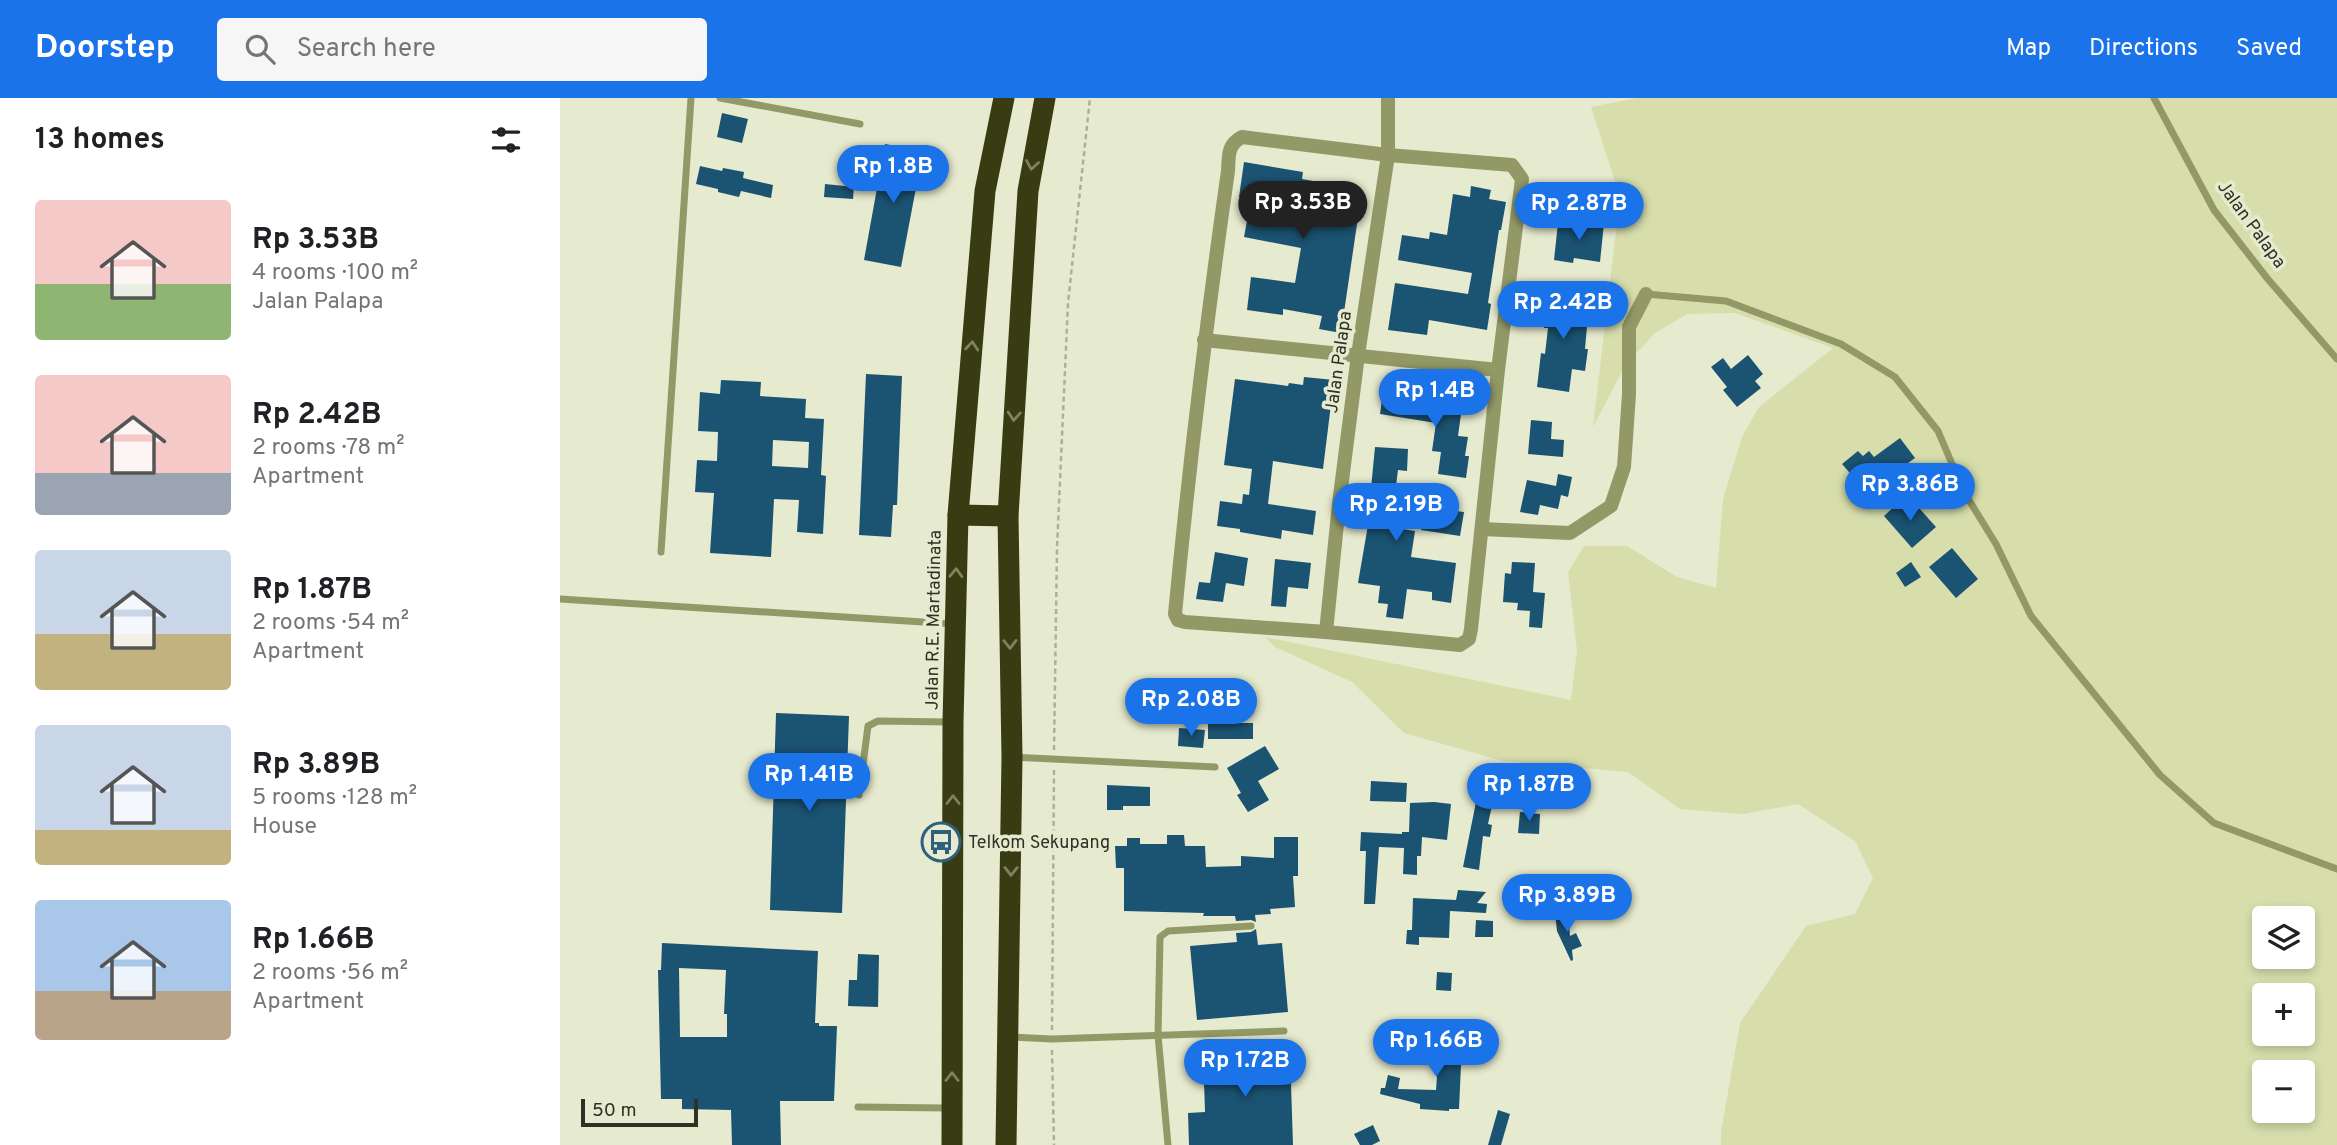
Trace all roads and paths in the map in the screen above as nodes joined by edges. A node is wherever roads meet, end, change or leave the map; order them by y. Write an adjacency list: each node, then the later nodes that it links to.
1 (691, 98): 18 (lane)
2 (720, 98): 8 (lane)
3 (1004, 98): 15 (highway, Jalan R.E. Martadinata, one-way to 3)
4 (1045, 98): 16 (highway, one-way to 16)
5 (1090, 98): 24 (path)
6 (1388, 98): 9 (street, Jalan Palapa)
7 (2154, 98): 13 (lane, Jalan Palapa)
8 (860, 124)
9 (1388, 155): 11 (street); 12 (street, Jalan Palapa); 14 (street)
10 (1646, 293): 17 (street); 27 (lane)
11 (1204, 340): 12 (street); 21 (street)
12 (1358, 355): 14 (street); 21 (street, Jalan Palapa)
13 (2337, 359)
14 (1498, 370): 17 (street)
15 (958, 515): 16 (highway); 20 (highway, Jalan R.E. Martadinata, one-way to 15)
16 (1008, 516): 23 (highway, one-way to 23)
17 (1482, 530): 21 (street)
18 (661, 552)
19 (560, 598): 20 (lane)
20 (955, 624): 22 (highway, Jalan R.E. Martadinata)
21 (1326, 632)
22 (953, 722): 26 (lane); 34 (highway, Jalan R.E. Martadinata, one-way to 22)
23 (1012, 757): 24 (lane); 31 (highway, one-way to 31)
24 (1054, 759): 25 (lane); 32 (path)
25 (1215, 767)
26 (859, 795)
27 (2337, 869)
28 (1251, 926): 30 (lane)
29 (1284, 1031): 30 (lane)
30 (1158, 1035): 32 (lane); 38 (lane)
31 (1008, 1037): 32 (lane); 36 (highway)
32 (1052, 1039): 37 (path)
33 (858, 1107): 34 (lane)
34 (952, 1108): 35 (highway, Jalan R.E. Martadinata)
35 (952, 1145)
36 (1006, 1145)
37 (1054, 1145)
38 (1168, 1145)

